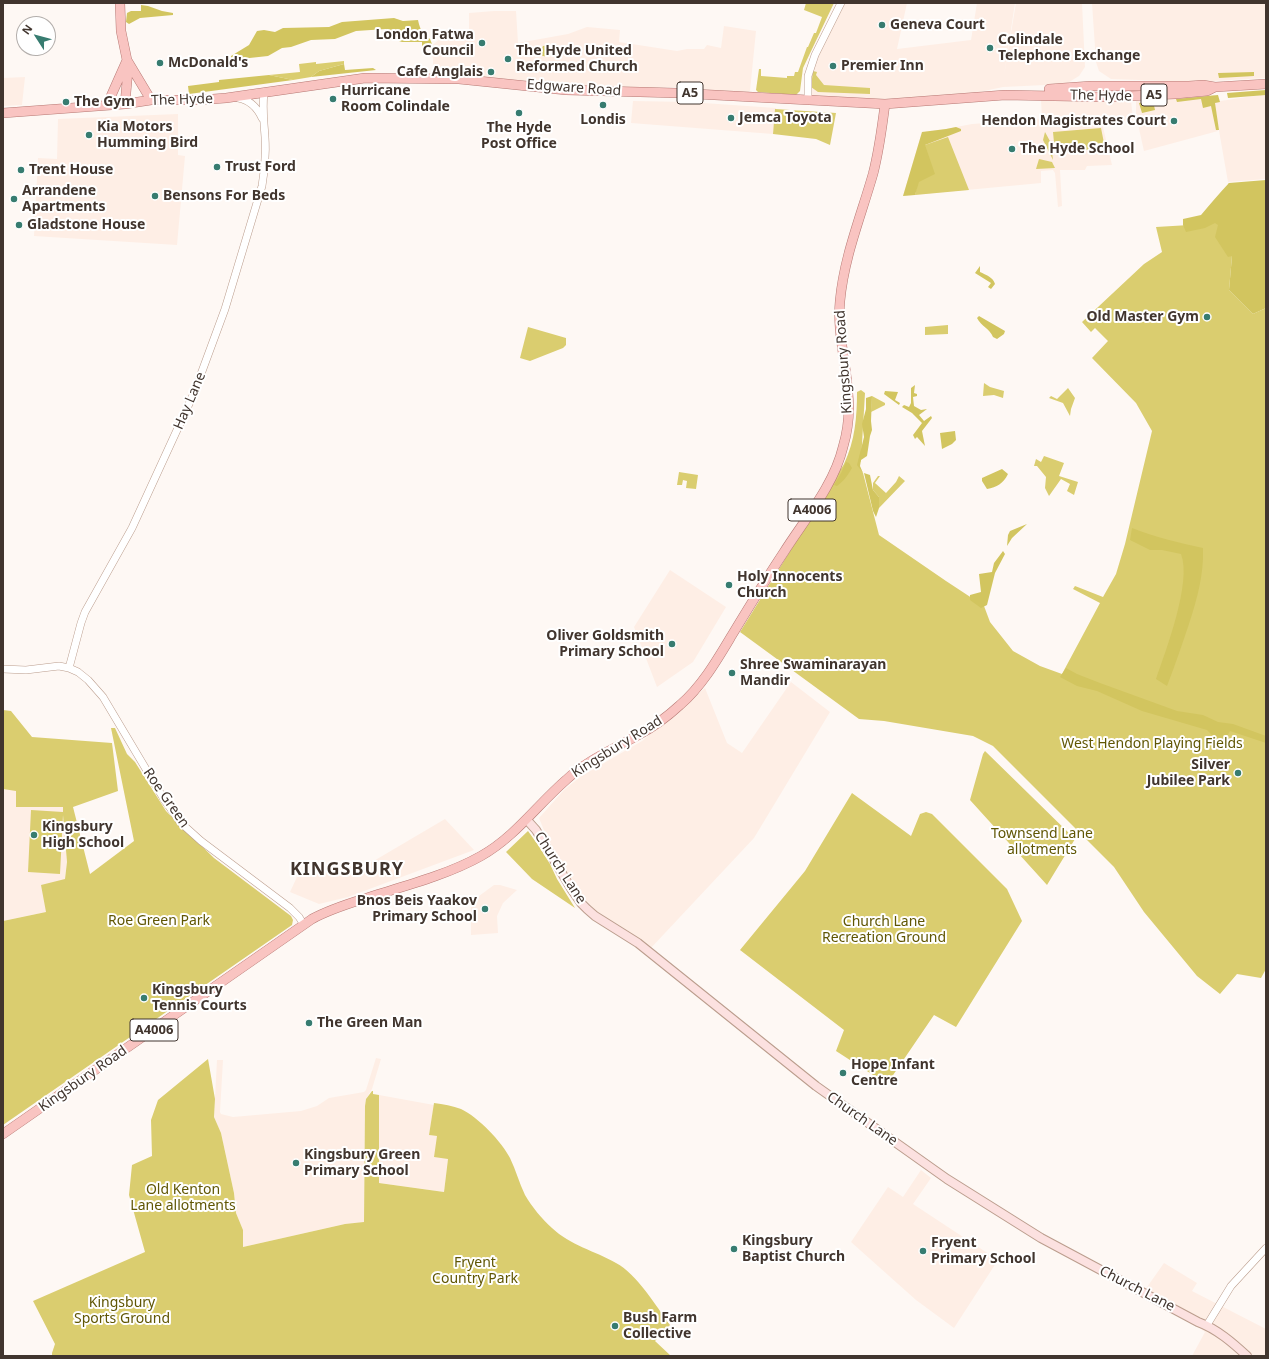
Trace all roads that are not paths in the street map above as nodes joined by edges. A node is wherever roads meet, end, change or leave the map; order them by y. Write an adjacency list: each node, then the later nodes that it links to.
1 (120, 3): 3 (main road)
2 (841, 3): 7 (street)
3 (128, 64): 8 (main road); 9 (main road); 11 (main road)
4 (1266, 84): 10 (main road, The Hyde / A5)
5 (264, 93): 6 (main road, The Hyde / A5); 7 (main road, Edgware Road / A5); 13 (street, Hay Lane)
6 (234, 97): 8 (main road, The Hyde / A5); 13 (street, Hay Lane)
7 (808, 99): 10 (main road, Edgware Road / A5)
8 (151, 100): 9 (main road, The Hyde / A5)
9 (125, 104): 11 (main road, The Hyde / A5)
10 (885, 104): 16 (main road, Kingsbury Road / A4006)
11 (107, 105): 12 (main road, The Hyde / A5)
12 (3, 113)
13 (263, 120): 14 (street, Hay Lane)
14 (69, 668): 15 (street); 17 (street, Roe Green)
15 (3, 670)
16 (527, 820): 17 (main road, Kingsbury Road / A4006); 20 (main road, Church Lane)
17 (304, 925): 18 (main road, Kingsbury Road / A4006)
18 (3, 1134)
19 (1266, 1248): 20 (street)
20 (1207, 1325): 21 (main road, Church Lane)
21 (1247, 1356)

